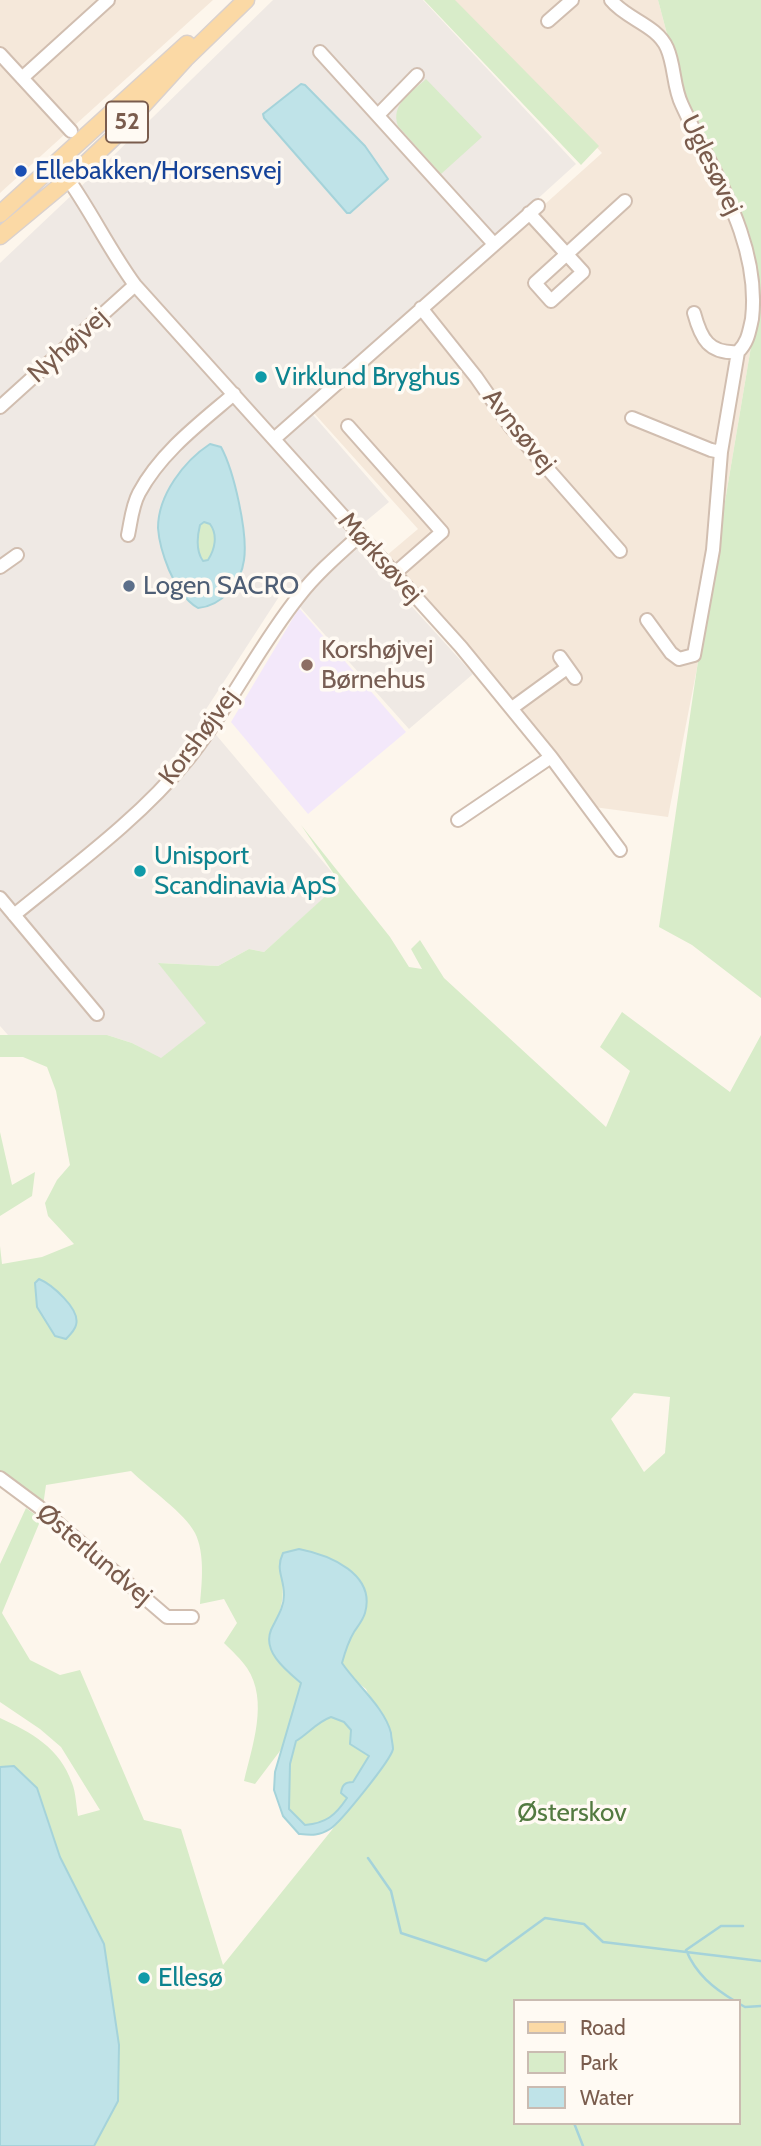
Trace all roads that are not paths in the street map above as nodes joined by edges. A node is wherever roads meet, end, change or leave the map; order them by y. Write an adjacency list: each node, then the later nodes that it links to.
1 (108, 0): 10 (street)
2 (235, 0): 11 (main road, 52)
3 (246, 0): 14 (main road, 52)
4 (572, 0): 6 (street)
5 (611, 0): 22 (street, Uglesøvej)
6 (548, 20)
7 (320, 52): 12 (street)
8 (0, 54): 10 (street)
9 (417, 75): 12 (street)
10 (22, 78): 13 (street)
11 (124, 101): 13 (main road, 52); 14 (main road, 52); 16 (main road, 52)
12 (379, 114): 18 (street)
13 (71, 131)
14 (68, 179): 16 (main road, 52); 17 (main road, 52); 19 (street, Mørksøvej)
15 (625, 201): 18 (street)
16 (0, 214)
17 (0, 236)
18 (494, 244): 20 (street)
19 (135, 285): 23 (street, Mørksøvej); 24 (street, Nyhøjvej)
20 (421, 309): 27 (street); 31 (street, Avnsøvej)
21 (694, 313): 22 (street)
22 (738, 352): 28 (street, Uglesøvej)
23 (234, 394): 27 (street, Mørksøvej); 29 (street)
24 (0, 407)
25 (632, 418): 28 (street)
26 (348, 426): 34 (street)
27 (274, 439): 30 (street, Mørksøvej)
28 (721, 452): 35 (street, Uglesøvej)
29 (128, 535)
30 (359, 536): 34 (street, Mørksøvej); 42 (street, Korshøjvej)
31 (620, 551)
32 (17, 555): 33 (street)
33 (0, 567)
34 (394, 574): 37 (street, Mørksøvej)
35 (647, 621)
36 (567, 668): 37 (street)
37 (512, 708): 38 (street, Mørksøvej)
38 (551, 757): 39 (street); 40 (street, Mørksøvej)
39 (458, 820)
40 (620, 850)
41 (0, 898): 42 (street)
42 (14, 915): 43 (street)
43 (97, 1014)
44 (0, 1478): 45 (street, Østerlundvej)
45 (192, 1617)

